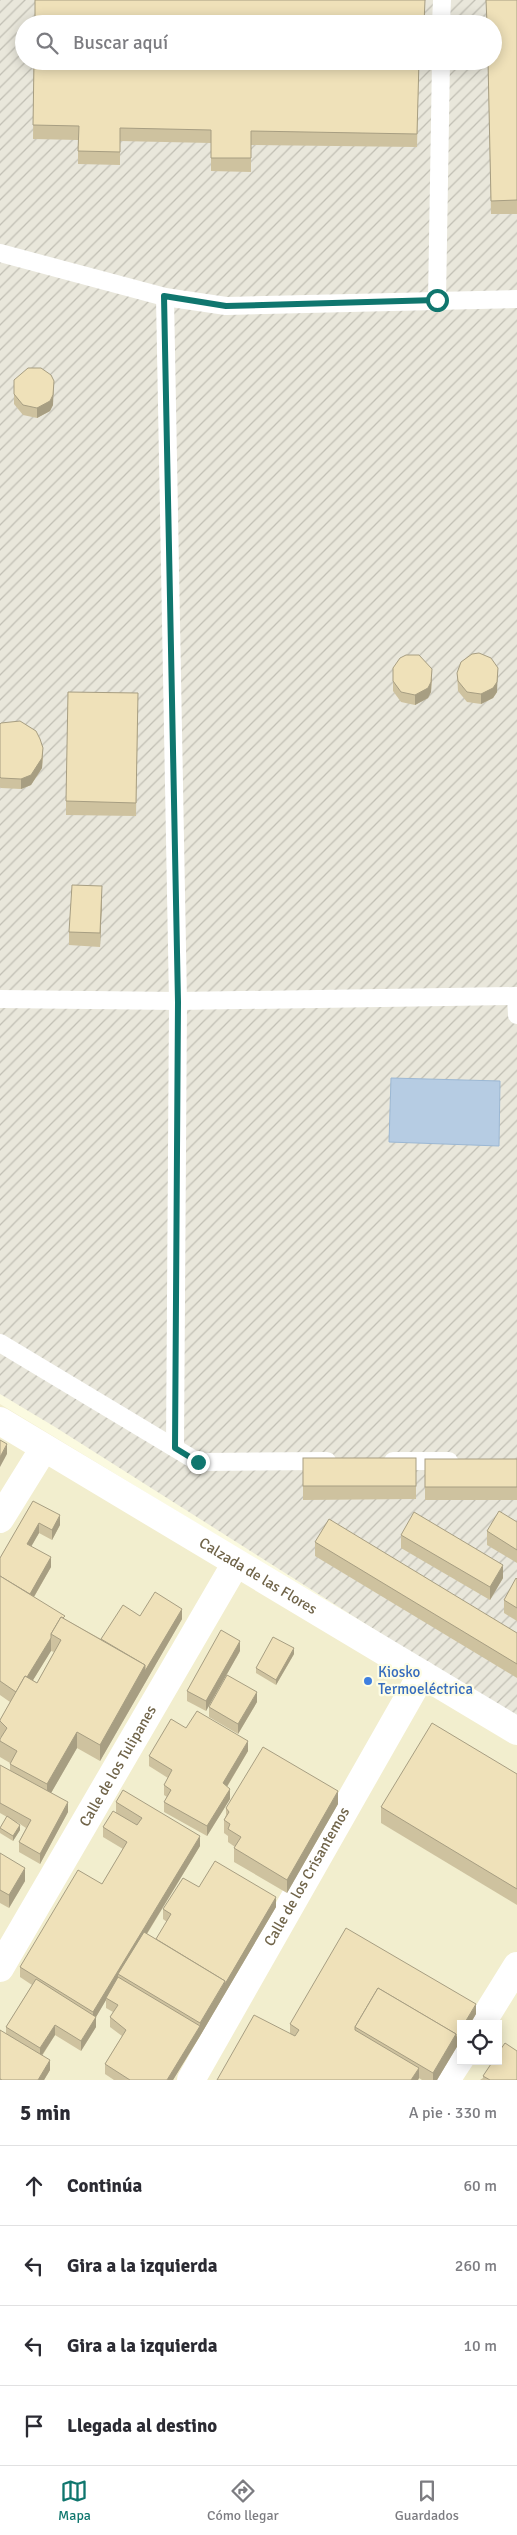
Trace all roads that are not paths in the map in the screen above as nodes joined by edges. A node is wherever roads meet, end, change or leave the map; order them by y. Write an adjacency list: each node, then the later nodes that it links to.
1 (442, 0): 2 (lane)
2 (441, 15)
3 (441, 70): 7 (lane)
4 (0, 253): 5 (lane)
5 (164, 296): 7 (lane); 10 (lane)
6 (517, 299): 7 (lane)
7 (437, 300)
8 (517, 996): 10 (lane); 11 (lane)
9 (0, 999): 10 (lane)
10 (178, 1002): 15 (lane)
11 (517, 1015)
12 (0, 1343): 15 (lane)
13 (0, 1422): 14 (street, Calzada de las Flores)
14 (44, 1448): 19 (street); 20 (street, Calzada de las Flores)
15 (175, 1448): 16 (lane)
16 (348, 1461)
17 (378, 1461): 18 (lane)
18 (467, 1461)
19 (0, 1519)
20 (236, 1563): 21 (street, Calzada de las Flores); 24 (street, Calle de los Tulipanes)
21 (422, 1674): 22 (street, Calzada de las Flores); 27 (street, Calle de los Crisantemos)
22 (517, 1731)
23 (517, 1966): 25 (street)
24 (0, 1968)
25 (483, 2020)
26 (457, 2063): 28 (street)
27 (191, 2080)
28 (446, 2080)

